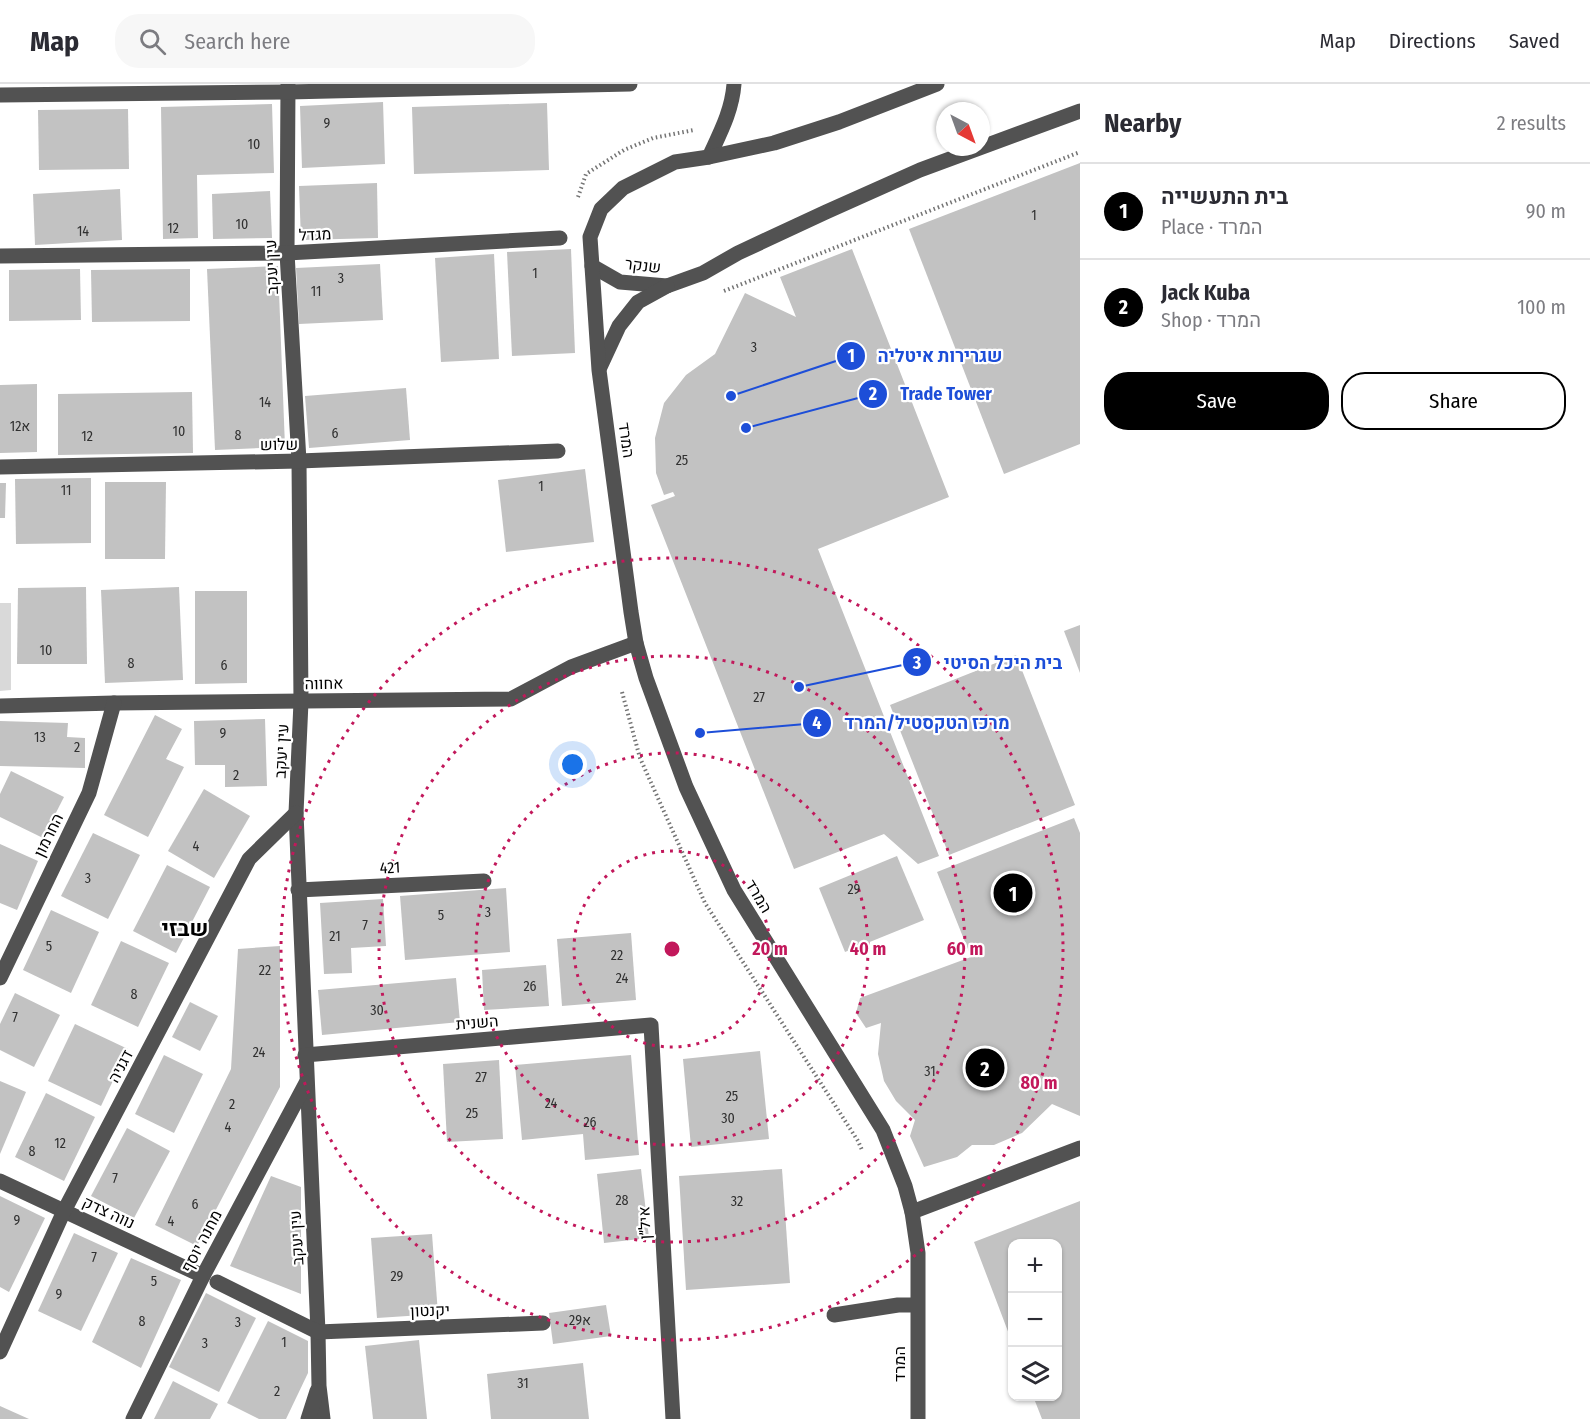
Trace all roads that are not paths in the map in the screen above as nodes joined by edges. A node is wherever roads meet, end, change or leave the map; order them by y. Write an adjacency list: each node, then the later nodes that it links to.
1 (630, 84): 4 (street)
2 (734, 84): 7 (street)
3 (937, 84): 7 (street)
4 (288, 88): 5 (street); 9 (street, עין יעקב)
5 (0, 95)
6 (1080, 111): 12 (street, שנקר)
7 (709, 157): 11 (street)
8 (560, 238): 9 (street, מגדל)
9 (287, 253): 10 (street, מגדל); 15 (street, עין יעקב)
10 (0, 256)
11 (592, 266): 12 (street, שנקר); 13 (street, המרד)
12 (667, 286): 13 (street)
13 (599, 370): 17 (street, המרד)
14 (558, 451): 15 (street, שלוש)
15 (299, 461): 16 (street, שלוש); 18 (street, עין יעקב)
16 (0, 467)
17 (636, 643): 18 (street, אחווה); 31 (street, המרד)
18 (302, 702): 19 (street, אחווה); 21 (street, עין יעקב)
19 (114, 703): 20 (street, אחווה); 24 (street, החרמון)
20 (0, 706)
21 (296, 813): 23 (street, עין יעקב); 30 (street, דגניה)
22 (484, 881): 23 (street, 421)
23 (298, 890): 26 (street, עין יעקב)
24 (0, 978)
25 (651, 1025): 26 (street, השנית); 42 (street, איל״ן)
26 (305, 1055): 27 (street, עין יעקב)
27 (307, 1082): 32 (street, מחנה יוסף); 36 (street, עין יעקב)
28 (1080, 1148): 31 (street)
29 (0, 1181): 30 (street, נווה צדק)
30 (64, 1211): 32 (street, נווה צדק); 37 (street, דגניה)
31 (912, 1212): 33 (street, המרד)
32 (210, 1279): 36 (street, נווה צדק); 39 (street, מחנה יוסף)
33 (917, 1305): 34 (street); 43 (street, המרד)
34 (834, 1315)
35 (543, 1323): 36 (street, יקנטון)
36 (318, 1332): 38 (street, עין יעקב)
37 (0, 1352)
38 (319, 1386): 40 (street); 41 (street, עין יעקב)
39 (133, 1419)
40 (308, 1419)
41 (323, 1419)
42 (673, 1419)
43 (918, 1419)

